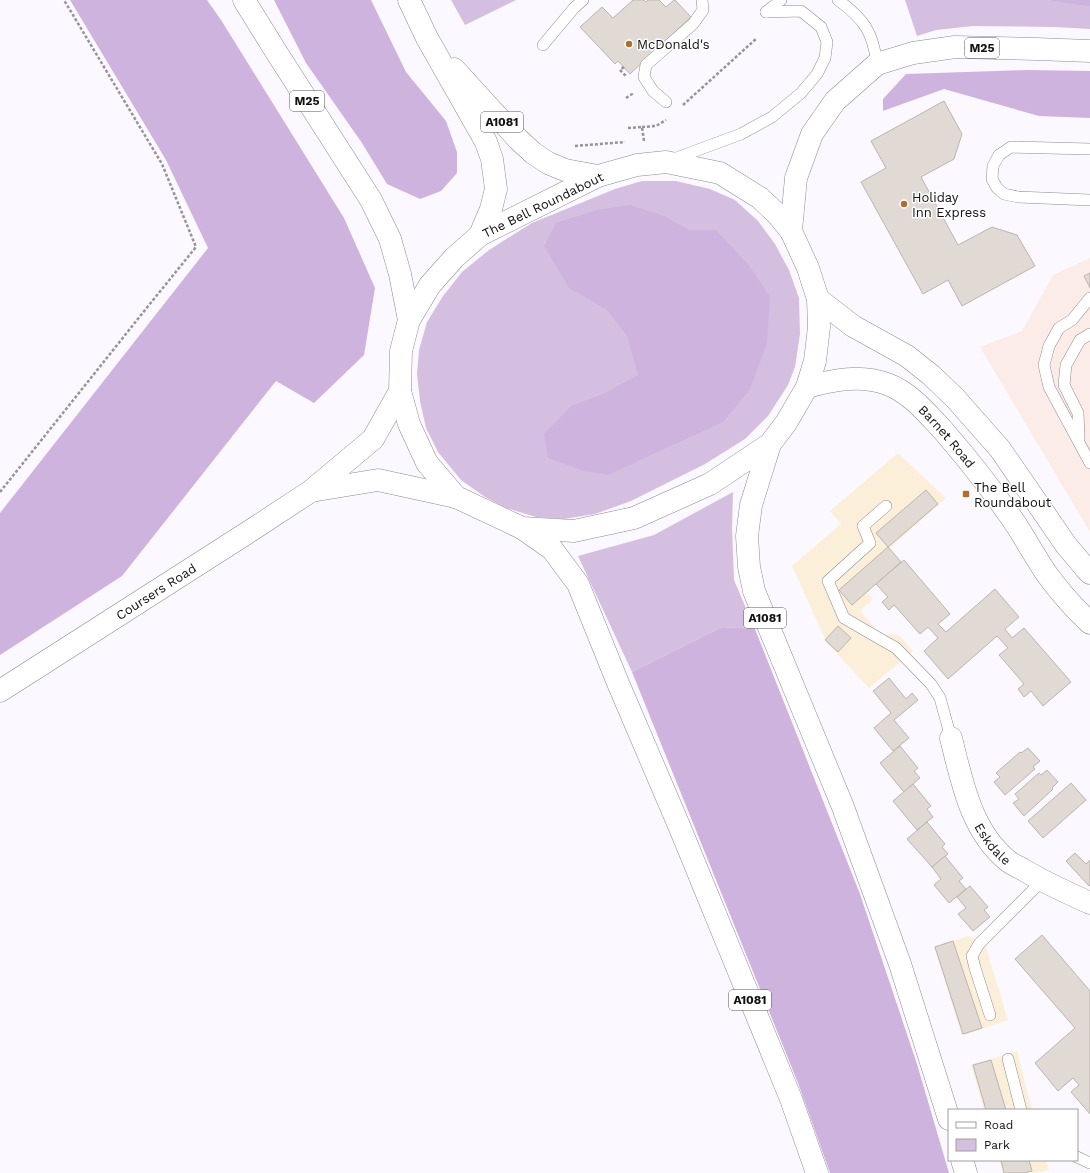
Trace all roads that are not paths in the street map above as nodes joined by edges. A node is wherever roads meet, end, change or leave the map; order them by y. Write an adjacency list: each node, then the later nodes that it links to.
1 (244, 0): 20 (main road, M25)
2 (409, 0): 7 (main road, A1081)
3 (583, 0): 8 (lane)
4 (702, 0): 11 (lane)
5 (781, 0): 13 (lane)
6 (838, 0): 10 (lane)
7 (426, 38): 14 (main road, A1081); 17 (main road, A1081)
8 (543, 44)
9 (1090, 51): 10 (main road, M25)
10 (877, 64): 16 (main road)
11 (666, 102)
12 (1090, 149): 15 (lane)
13 (666, 162): 14 (main road, The Bell Roundabout); 16 (main road, The Bell Roundabout)
14 (598, 176): 17 (main road, The Bell Roundabout)
15 (1090, 200)
16 (791, 231): 19 (main road, The Bell Roundabout)
17 (480, 235): 20 (main road, The Bell Roundabout)
18 (1090, 298): 24 (lane)
19 (818, 299): 22 (main road, The Bell Roundabout); 31 (main road)
20 (409, 320): 23 (main road, The Bell Roundabout)
21 (1090, 334): 24 (lane)
22 (807, 387): 25 (main road, The Bell Roundabout); 32 (main road, Barnet Road)
23 (400, 391): 27 (main road, Coursers Road); 28 (main road, The Bell Roundabout)
24 (1079, 442): 26 (lane)
25 (770, 444): 30 (main road, The Bell Roundabout); 40 (main road, A1081)
26 (1090, 463)
27 (311, 491): 28 (main road, Coursers Road); 33 (main road, Coursers Road)
28 (456, 497): 30 (main road, The Bell Roundabout)
29 (886, 506): 34 (lane)
30 (522, 528): 44 (main road, A1081)
31 (1090, 573)
32 (1090, 623)
33 (0, 691)
34 (951, 738): 35 (main road, Eskdale)
35 (1042, 881): 36 (main road, Eskdale); 37 (lane)
36 (1090, 903)
37 (990, 1015)
38 (1008, 1059): 39 (lane)
39 (1022, 1109)
40 (948, 1116)
41 (1078, 1157): 43 (lane)
42 (962, 1161): 45 (main road)
43 (1090, 1163)
44 (817, 1173)
45 (966, 1173)

